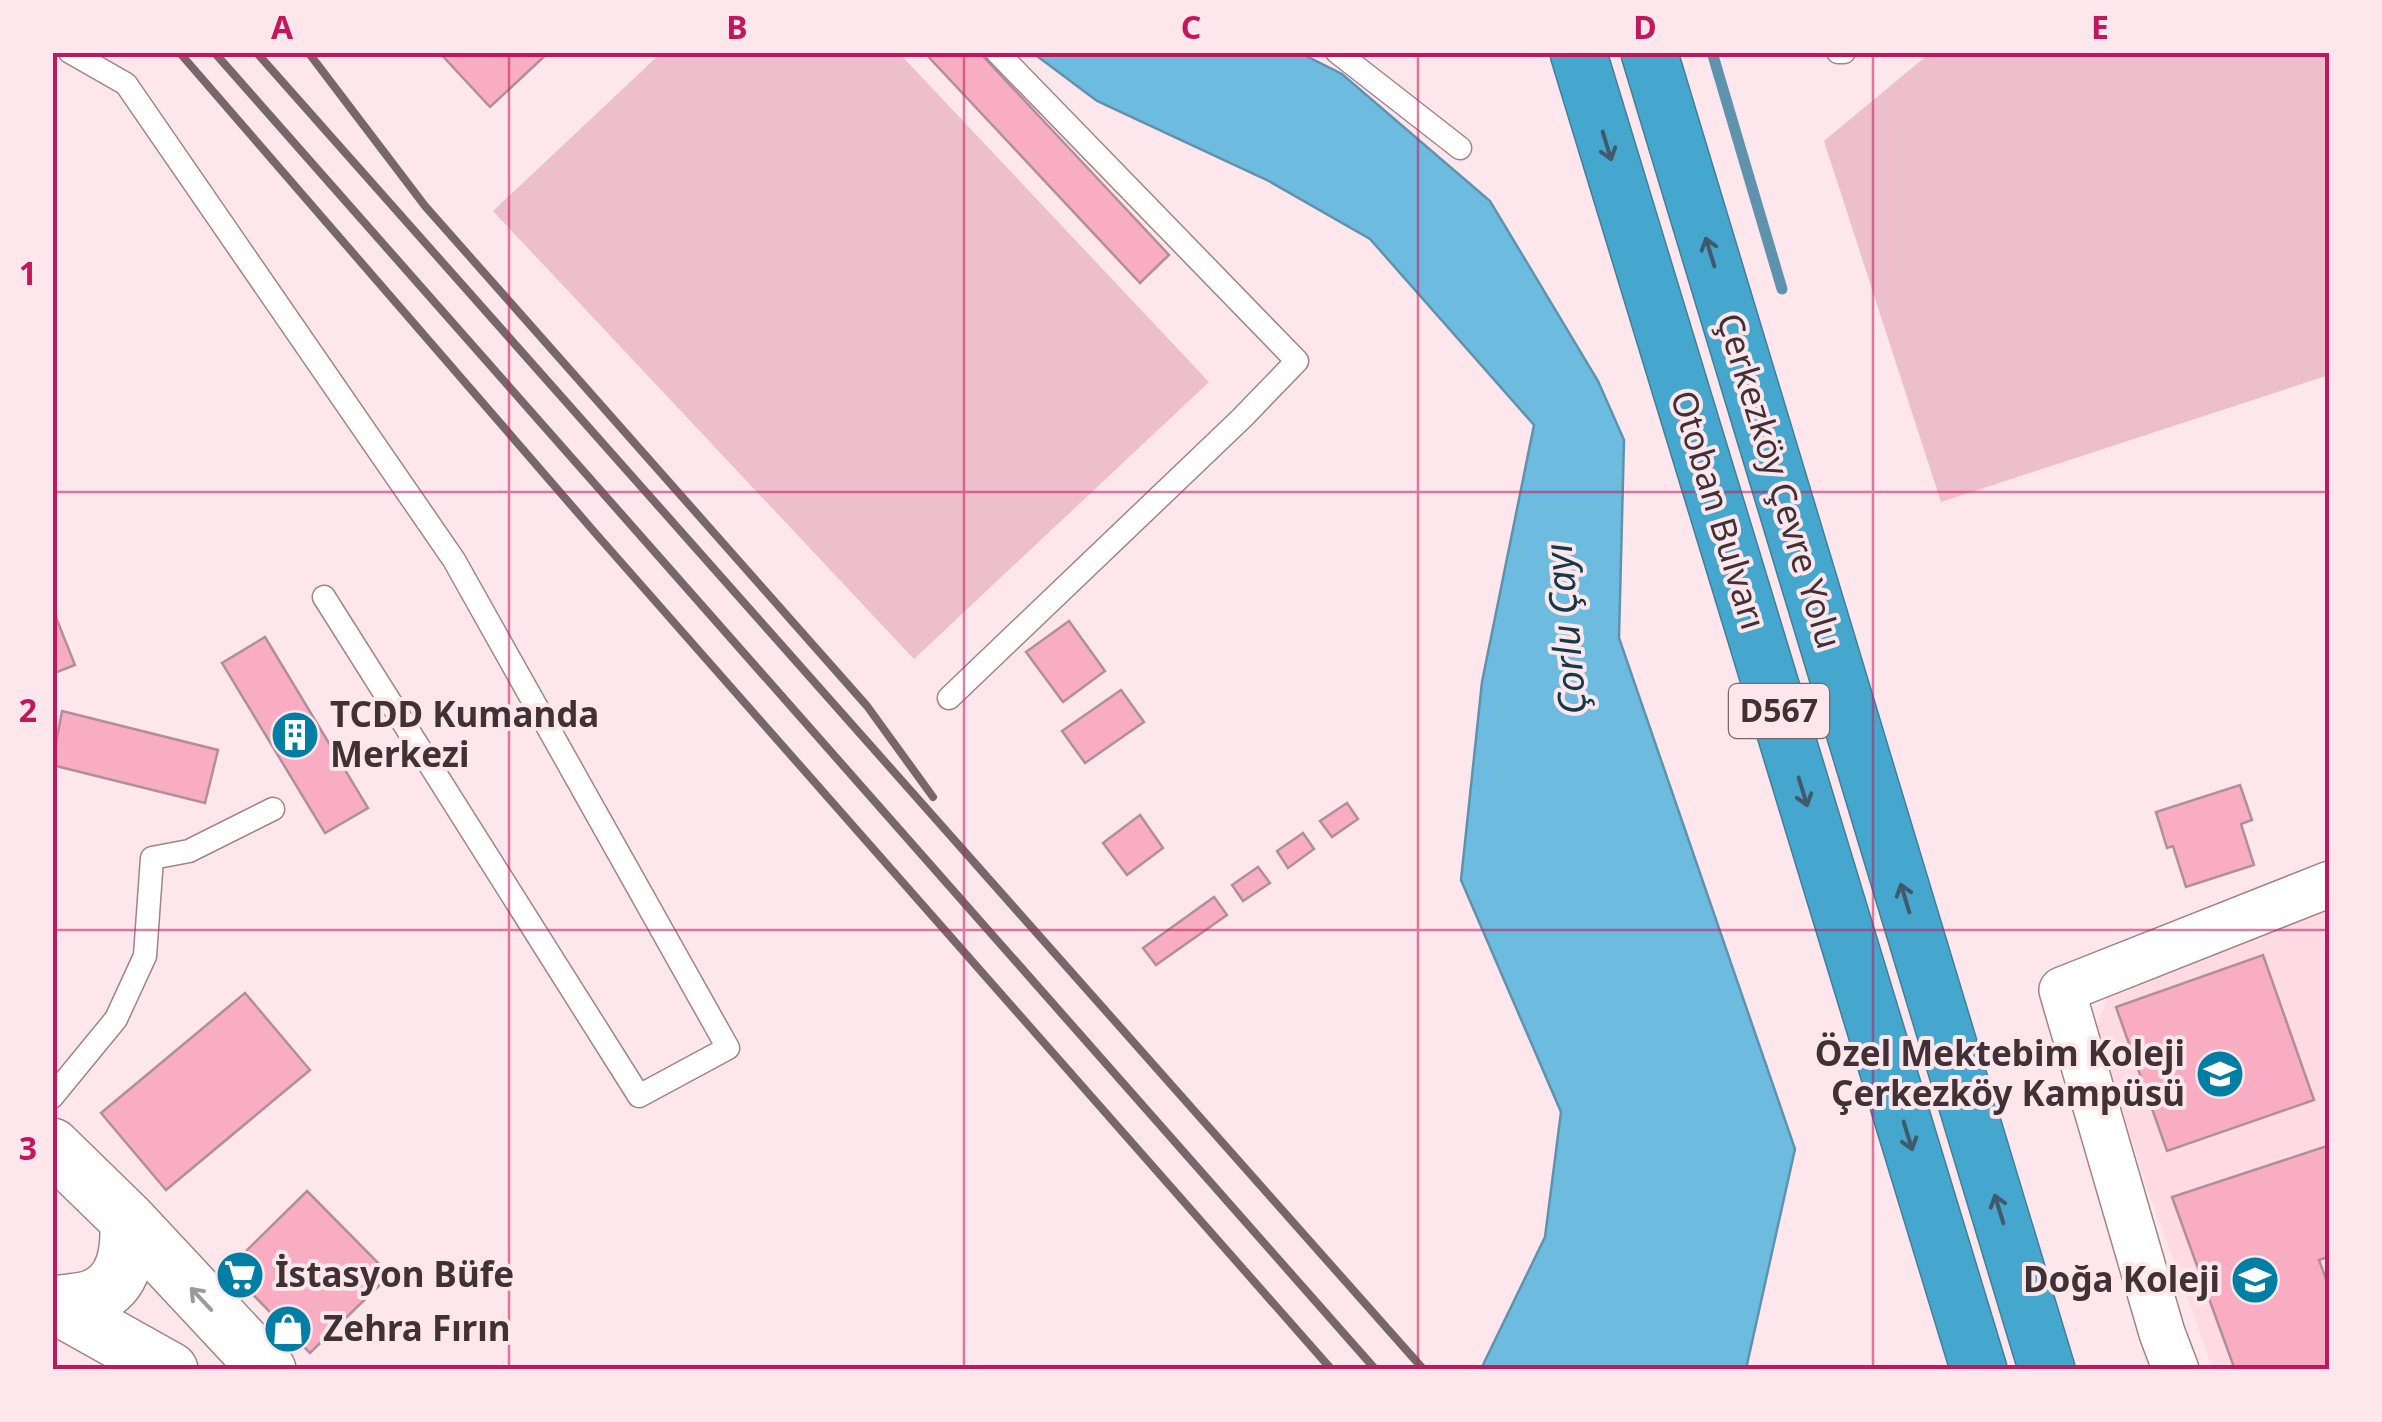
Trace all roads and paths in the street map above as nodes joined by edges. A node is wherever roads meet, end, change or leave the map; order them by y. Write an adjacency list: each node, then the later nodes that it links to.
1 (70, 52): 7 (lane)
2 (997, 52): 8 (lane)
3 (1337, 52): 6 (lane)
4 (1578, 52): 17 (highway, Otoban Bulvarı / D567, one-way to 17)
5 (1649, 52): 18 (highway, Çerkezköy Çevre Yolu / D567, one-way to 5)
6 (1460, 148)
7 (324, 598)
8 (949, 698)
9 (273, 809): 11 (lane)
10 (2330, 884): 19 (street)
11 (52, 1098)
12 (65, 1170): 13 (main road)
13 (128, 1220): 14 (main road); 16 (main road, one-way to 13)
14 (52, 1304): 15 (main road)
15 (170, 1370)
16 (268, 1370)
17 (1979, 1370)
18 (2047, 1370)
19 (2176, 1370)

